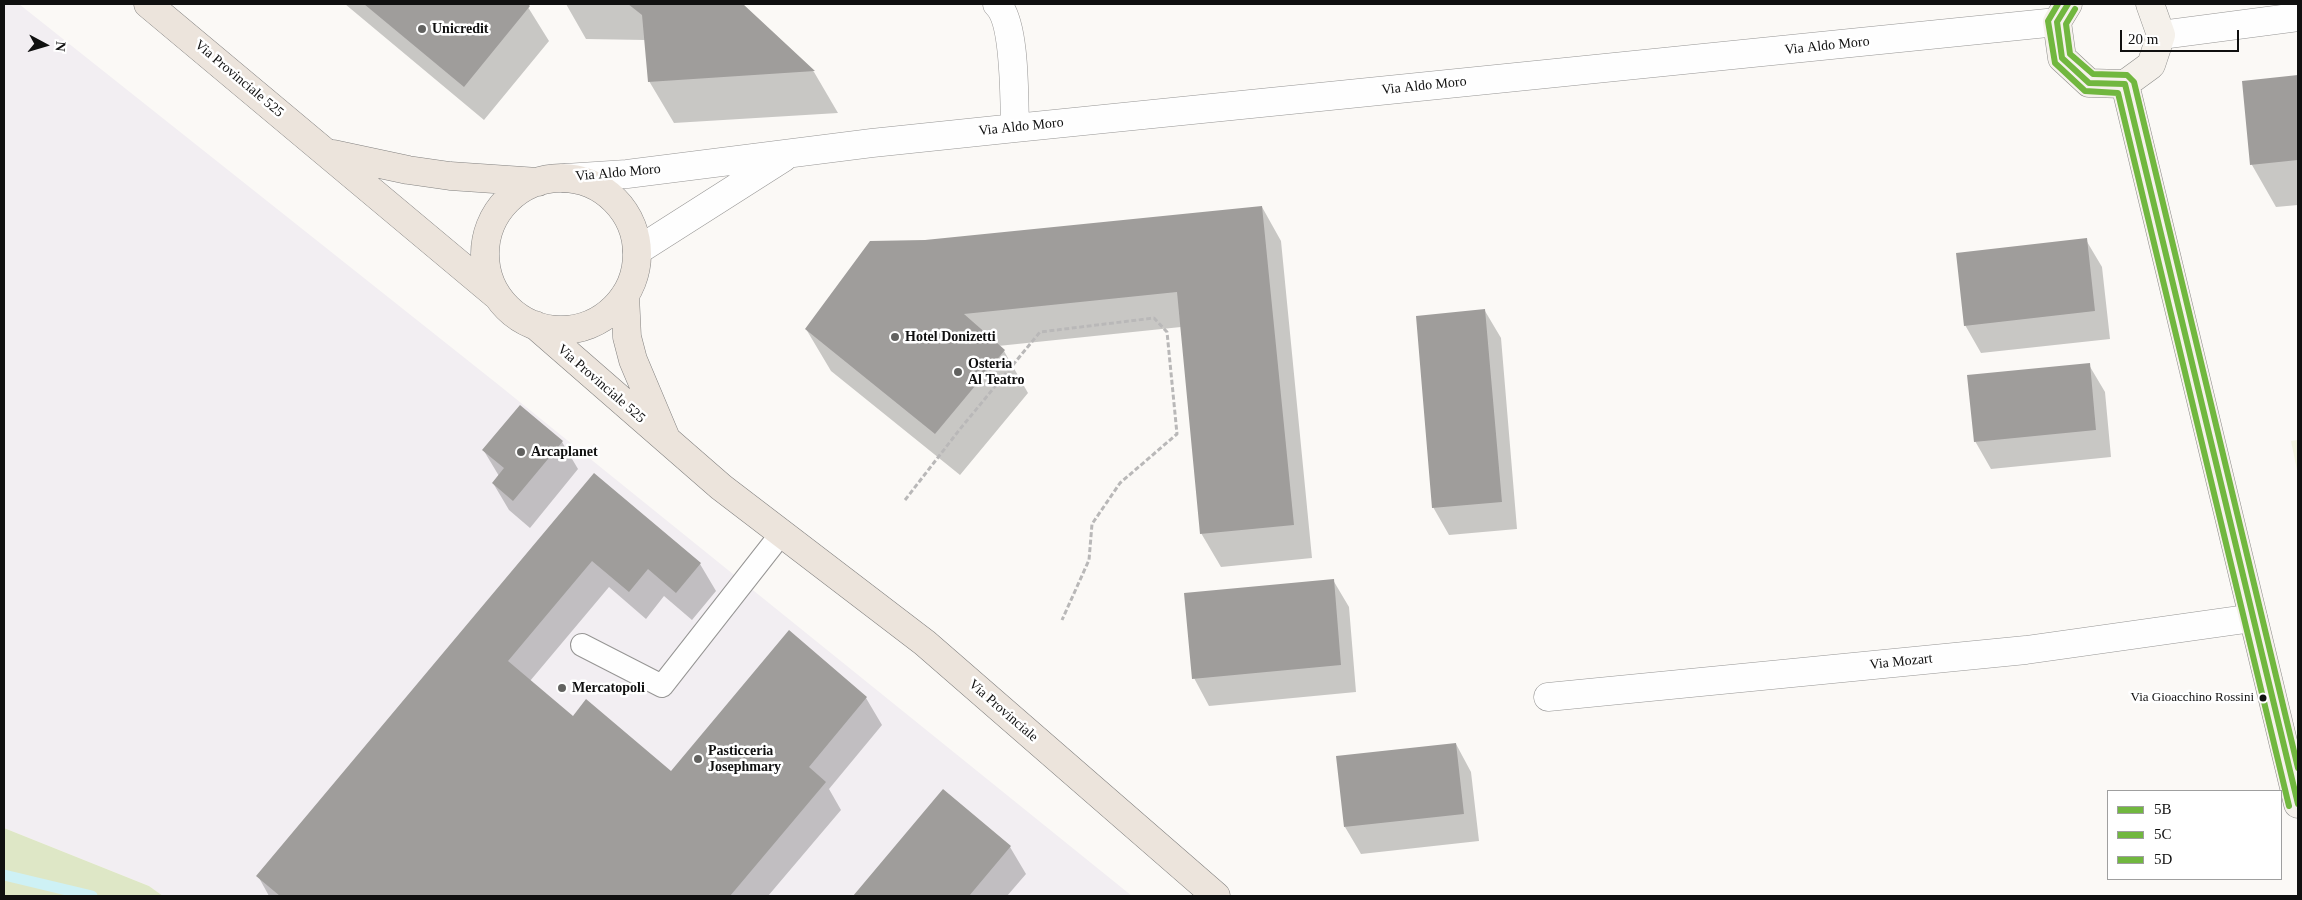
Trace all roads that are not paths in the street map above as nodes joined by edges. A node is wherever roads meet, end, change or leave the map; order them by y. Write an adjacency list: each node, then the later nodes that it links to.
1 (148, 4): 9 (main road, Via Provinciale 525)
2 (997, 4): 8 (street)
3 (2150, 4): 6 (street)
4 (2063, 13): 7 (street, Via Aldo Moro); 8 (street, Via Aldo Moro)
5 (2298, 17): 6 (street)
6 (2161, 35): 7 (street)
7 (2125, 84): 19 (street)
8 (1015, 128): 10 (street, Via Aldo Moro)
9 (329, 154): 12 (main road, Via Provinciale 525); 15 (main road, Via Provinciale 525)
10 (790, 154): 11 (street, Via Aldo Moro); 13 (street, Via Aldo Moro)
11 (565, 178): 12 (main road, Via Provinciale 525); 13 (main road, Via Provinciale 525)
12 (538, 182): 15 (main road, Via Provinciale 525)
13 (638, 251): 14 (main road, Via Provinciale 525)
14 (625, 295): 16 (main road, Via Provinciale 525); 17 (main road, Via Provinciale 525)
15 (499, 297): 16 (main road, Via Provinciale 525)
16 (535, 325): 17 (main road, Via Provinciale 525)
17 (668, 442): 18 (main road, Via Provinciale 525)
18 (782, 534): 20 (lane); 23 (main road, Via Provinciale)
19 (2253, 618): 21 (street, Via Mozart); 22 (street)
20 (582, 645)
21 (1548, 697)
22 (2298, 804)
23 (1216, 896)

